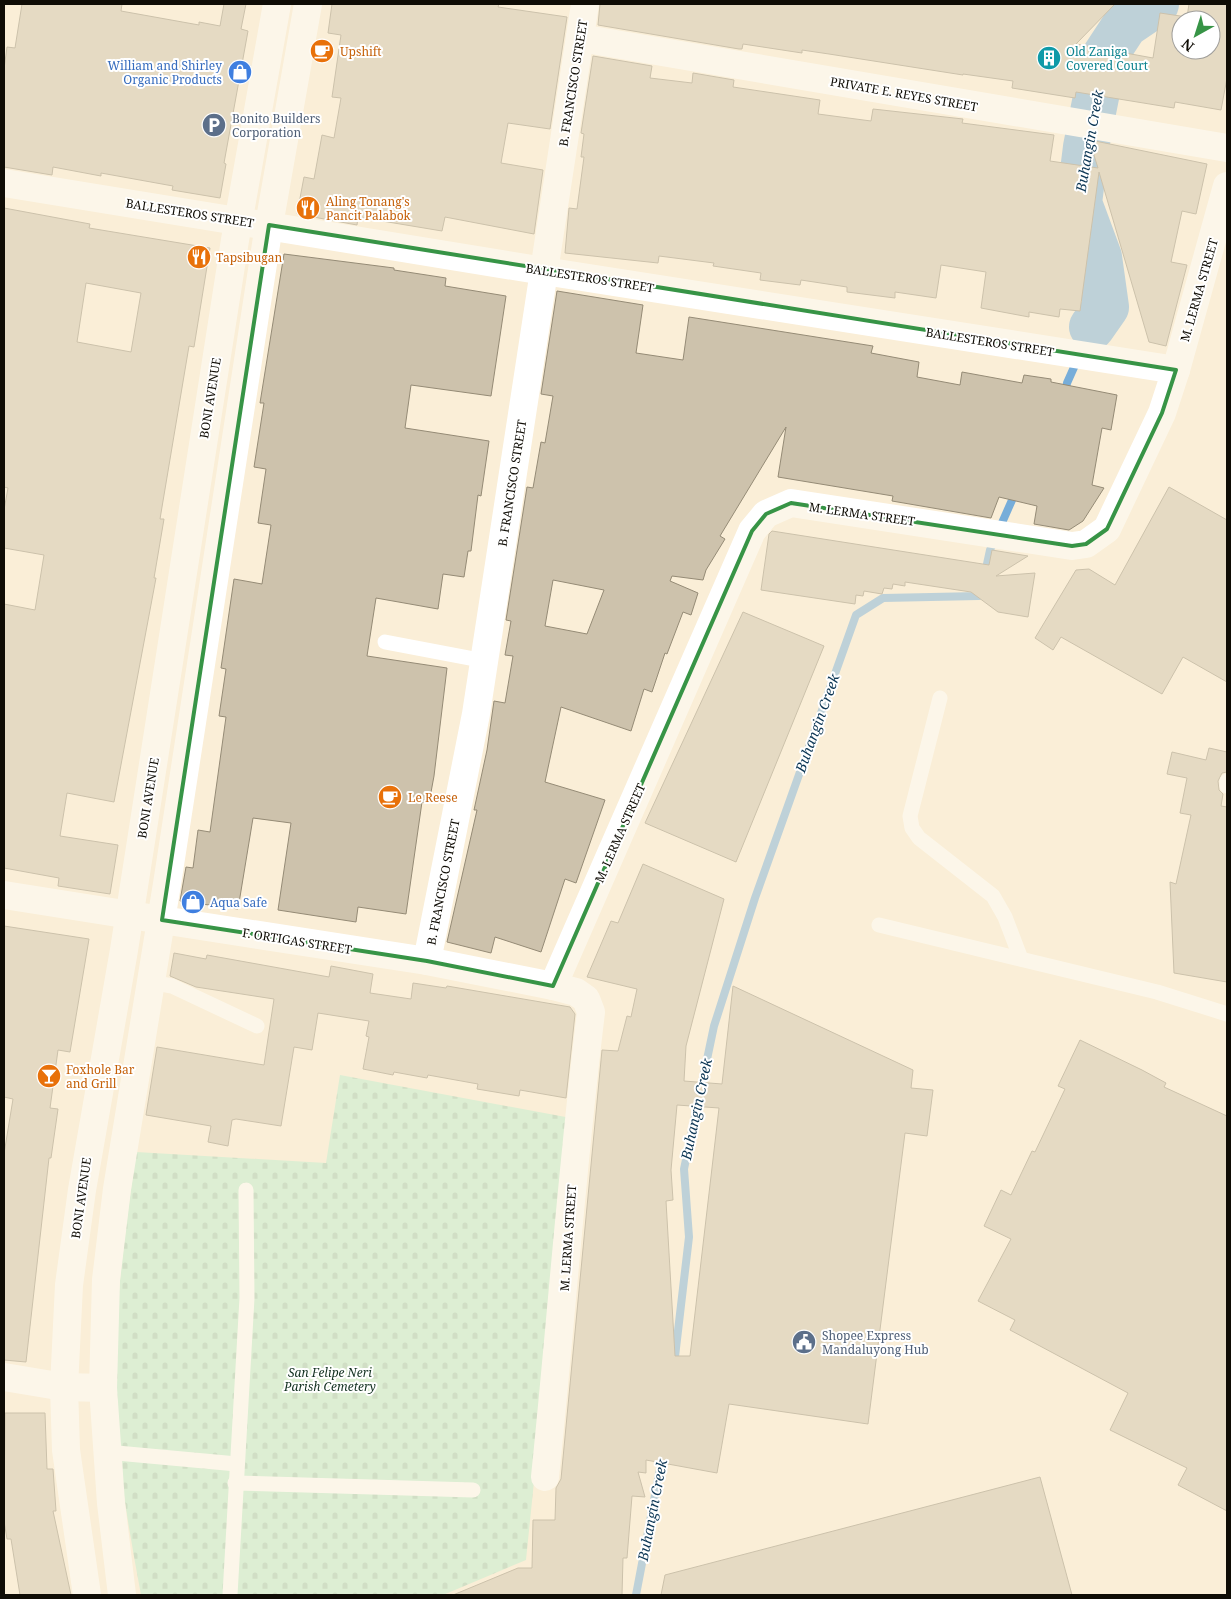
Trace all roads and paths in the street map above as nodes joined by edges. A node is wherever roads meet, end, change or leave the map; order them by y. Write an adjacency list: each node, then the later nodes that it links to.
1 (277, 4): 8 (street, BONI AVENUE)
2 (308, 4): 9 (street)
3 (585, 4): 4 (street, B. FRANCISCO STREET)
4 (580, 38): 5 (street, PRIVATE E. REYES STREET); 10 (street, B. FRANCISCO STREET)
5 (1227, 148)
6 (4, 183): 8 (street, BALLESTEROS STREET)
7 (1227, 186): 11 (street, M. LERMA STREET)
8 (239, 221): 9 (street, BALLESTEROS STREET); 18 (street, BONI AVENUE)
9 (269, 225): 10 (street, BALLESTEROS STREET); 19 (street)
10 (544, 271): 11 (street, BALLESTEROS STREET); 13 (street, B. FRANCISCO STREET)
11 (1176, 370): 24 (street, M. LERMA STREET)
12 (385, 642): 13 (lane)
13 (485, 660): 22 (street, B. FRANCISCO STREET)
14 (940, 698): 21 (lane)
15 (1227, 781): 16 (lane)
16 (1227, 786)
17 (4, 895): 18 (street, F. ORTIGAS STREET)
18 (129, 915): 19 (street, F. ORTIGAS STREET); 30 (street, BONI AVENUE)
19 (162, 920): 22 (street, F. ORTIGAS STREET); 23 (street)
20 (879, 926): 21 (lane)
21 (1021, 959): 26 (lane)
22 (427, 961): 24 (street, F. ORTIGAS STREET)
23 (150, 982): 27 (lane); 31 (street)
24 (553, 986): 25 (street, F. ORTIGAS STREET)
25 (586, 999): 34 (street, M. LERMA STREET)
26 (1227, 1014)
27 (257, 1026)
28 (246, 1190): 33 (lane)
29 (4, 1377): 30 (street)
30 (64, 1386): 31 (street); 37 (street, BONI AVENUE)
31 (103, 1388): 32 (street)
32 (106, 1452): 33 (lane); 38 (street)
33 (237, 1464): 35 (lane)
34 (546, 1477)
35 (236, 1483): 36 (lane); 39 (lane)
36 (473, 1490)
37 (87, 1595)
38 (122, 1595)
39 (230, 1595)

